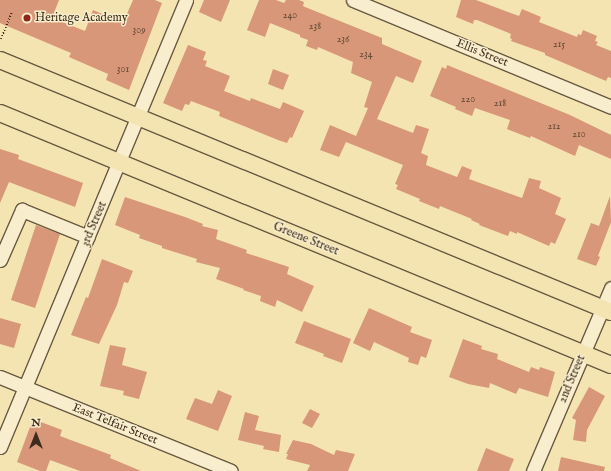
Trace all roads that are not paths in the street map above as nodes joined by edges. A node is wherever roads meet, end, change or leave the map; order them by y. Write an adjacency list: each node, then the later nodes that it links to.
1 (186, 0): 6 (street, 3rd Street)
2 (352, 0): 4 (street, Ellis Street)
3 (0, 60): 6 (main road)
4 (611, 107)
5 (0, 113): 7 (main road, Greene Street)
6 (138, 117): 7 (street, 3rd Street); 11 (main road)
7 (119, 162): 8 (street, 3rd Street); 12 (main road, Greene Street)
8 (88, 238): 9 (street); 15 (street, 3rd Street)
9 (0, 260)
10 (611, 288): 11 (street, 2nd Street)
11 (607, 310): 12 (street, 2nd Street)
12 (583, 353): 13 (main road, Greene Street); 18 (street, 2nd Street)
13 (611, 365)
14 (0, 377): 15 (street, East Telfair Street)
15 (26, 388): 16 (street, 3rd Street); 17 (street, East Telfair Street)
16 (0, 447)
17 (230, 471)
18 (533, 471)

